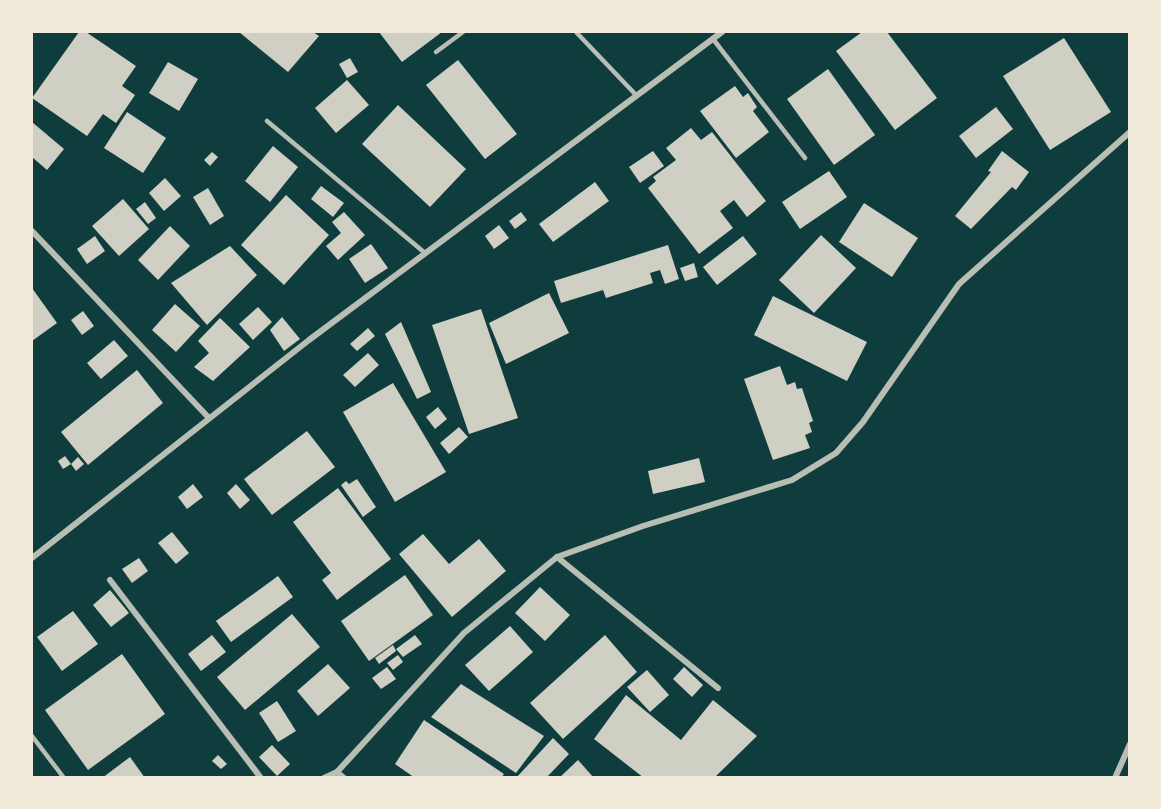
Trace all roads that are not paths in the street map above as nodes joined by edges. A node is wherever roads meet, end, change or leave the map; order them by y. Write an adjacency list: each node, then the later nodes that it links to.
1 (463, 32): 5 (lane)
2 (576, 32): 6 (lane)
3 (722, 32): 4 (street)
4 (713, 39): 6 (street); 9 (lane)
5 (436, 52)
6 (636, 95): 11 (street)
7 (267, 121): 11 (lane)
8 (1130, 132): 13 (street)
9 (805, 158)
10 (32, 231): 12 (street)
11 (425, 253): 12 (street)
12 (209, 418): 14 (street)
13 (557, 557): 16 (street); 19 (street)
14 (32, 558)
15 (110, 580): 21 (street)
16 (718, 688)
17 (32, 736): 20 (lane)
18 (1130, 744): 24 (street)
19 (337, 772): 22 (street); 23 (street)
20 (64, 777)
21 (261, 777)
22 (324, 777)
23 (345, 777)
24 (1115, 777)

